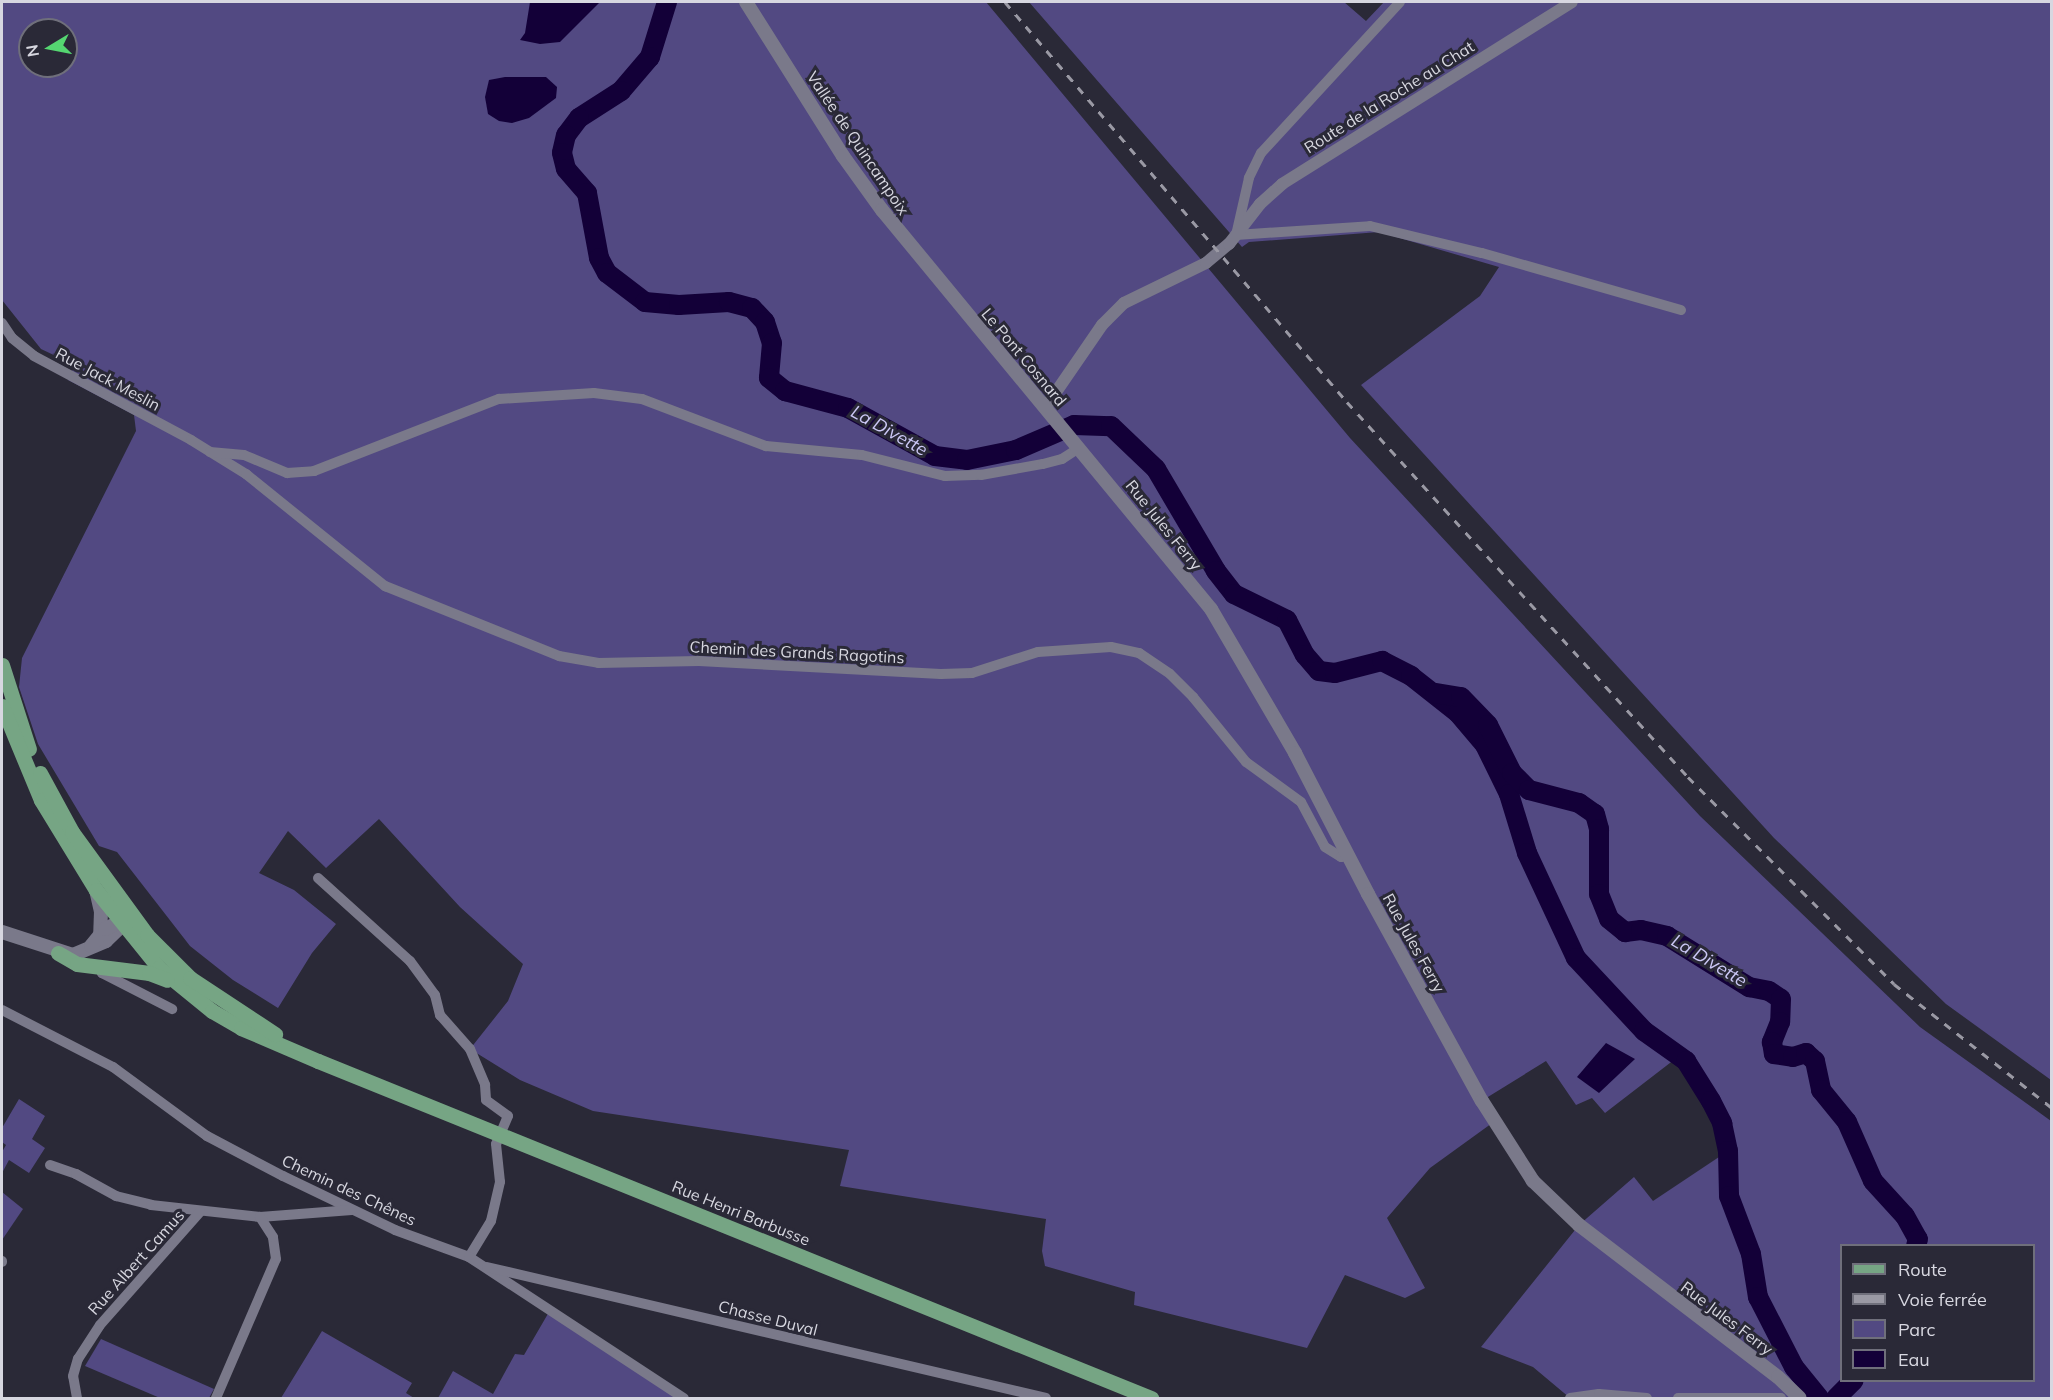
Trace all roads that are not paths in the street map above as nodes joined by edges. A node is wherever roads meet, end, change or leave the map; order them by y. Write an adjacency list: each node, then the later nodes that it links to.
1 (746, 2): 5 (main road, Vallée de Quincampoix)
2 (1400, 2): 4 (street)
3 (1572, 2): 4 (street, Route de la Roche au Chat)
4 (1236, 235): 6 (street); 8 (street, Route de la Roche au Chat)
5 (951, 296): 8 (main road, Le Pont Cosnard)
6 (1681, 310)
7 (2, 323): 10 (street, Rue Jack Meslin)
8 (1045, 408): 9 (main road, Le Pont Cosnard)
9 (1075, 443): 10 (street); 13 (main road, Rue Jules Ferry)
10 (210, 452): 13 (street, Chemin des Grands Ragotins)
11 (2, 665): 16 (main road)
12 (2, 706): 15 (main road)
13 (1348, 855): 44 (main road, Rue Jules Ferry)
14 (318, 878): 26 (street)
15 (96, 890): 16 (main road); 18 (main road)
16 (124, 922): 18 (main road); 19 (main road); 22 (main road); 25 (main road)
17 (2, 932): 20 (main road)
18 (100, 934): 19 (main road)
19 (90, 948): 20 (main road)
20 (58, 953): 21 (main road)
21 (99, 968): 22 (main road); 23 (street)
22 (176, 983): 25 (main road)
23 (172, 1009)
24 (2, 1010): 28 (street, Chemin des Chênes)
25 (318, 1061): 26 (main road, Rue Henri Barbusse)
26 (499, 1134): 33 (street); 39 (main road, Rue Henri Barbusse)
27 (50, 1165): 30 (street, Rue Albert Camus)
28 (314, 1190): 29 (street, Chemin des Chênes); 31 (street)
29 (352, 1210): 31 (street, Rue Albert Camus); 33 (street, Chemin des Chênes)
30 (200, 1212): 32 (street, Rue Albert Camus); 35 (street, Rue Albert Camus)
31 (300, 1215): 32 (street, Rue Albert Camus)
32 (261, 1217): 36 (street)
33 (469, 1257): 34 (street, Chemin des Chênes)
34 (484, 1266): 37 (street, Chemin des Chênes); 38 (street, Chasse Duval)
35 (77, 1398)
36 (216, 1398)
37 (684, 1398)
38 (1046, 1398)
39 (1151, 1398)
40 (1570, 1398): 41 (street)
41 (1647, 1398)
42 (1678, 1398): 43 (street)
43 (1781, 1398)
44 (1800, 1398)

